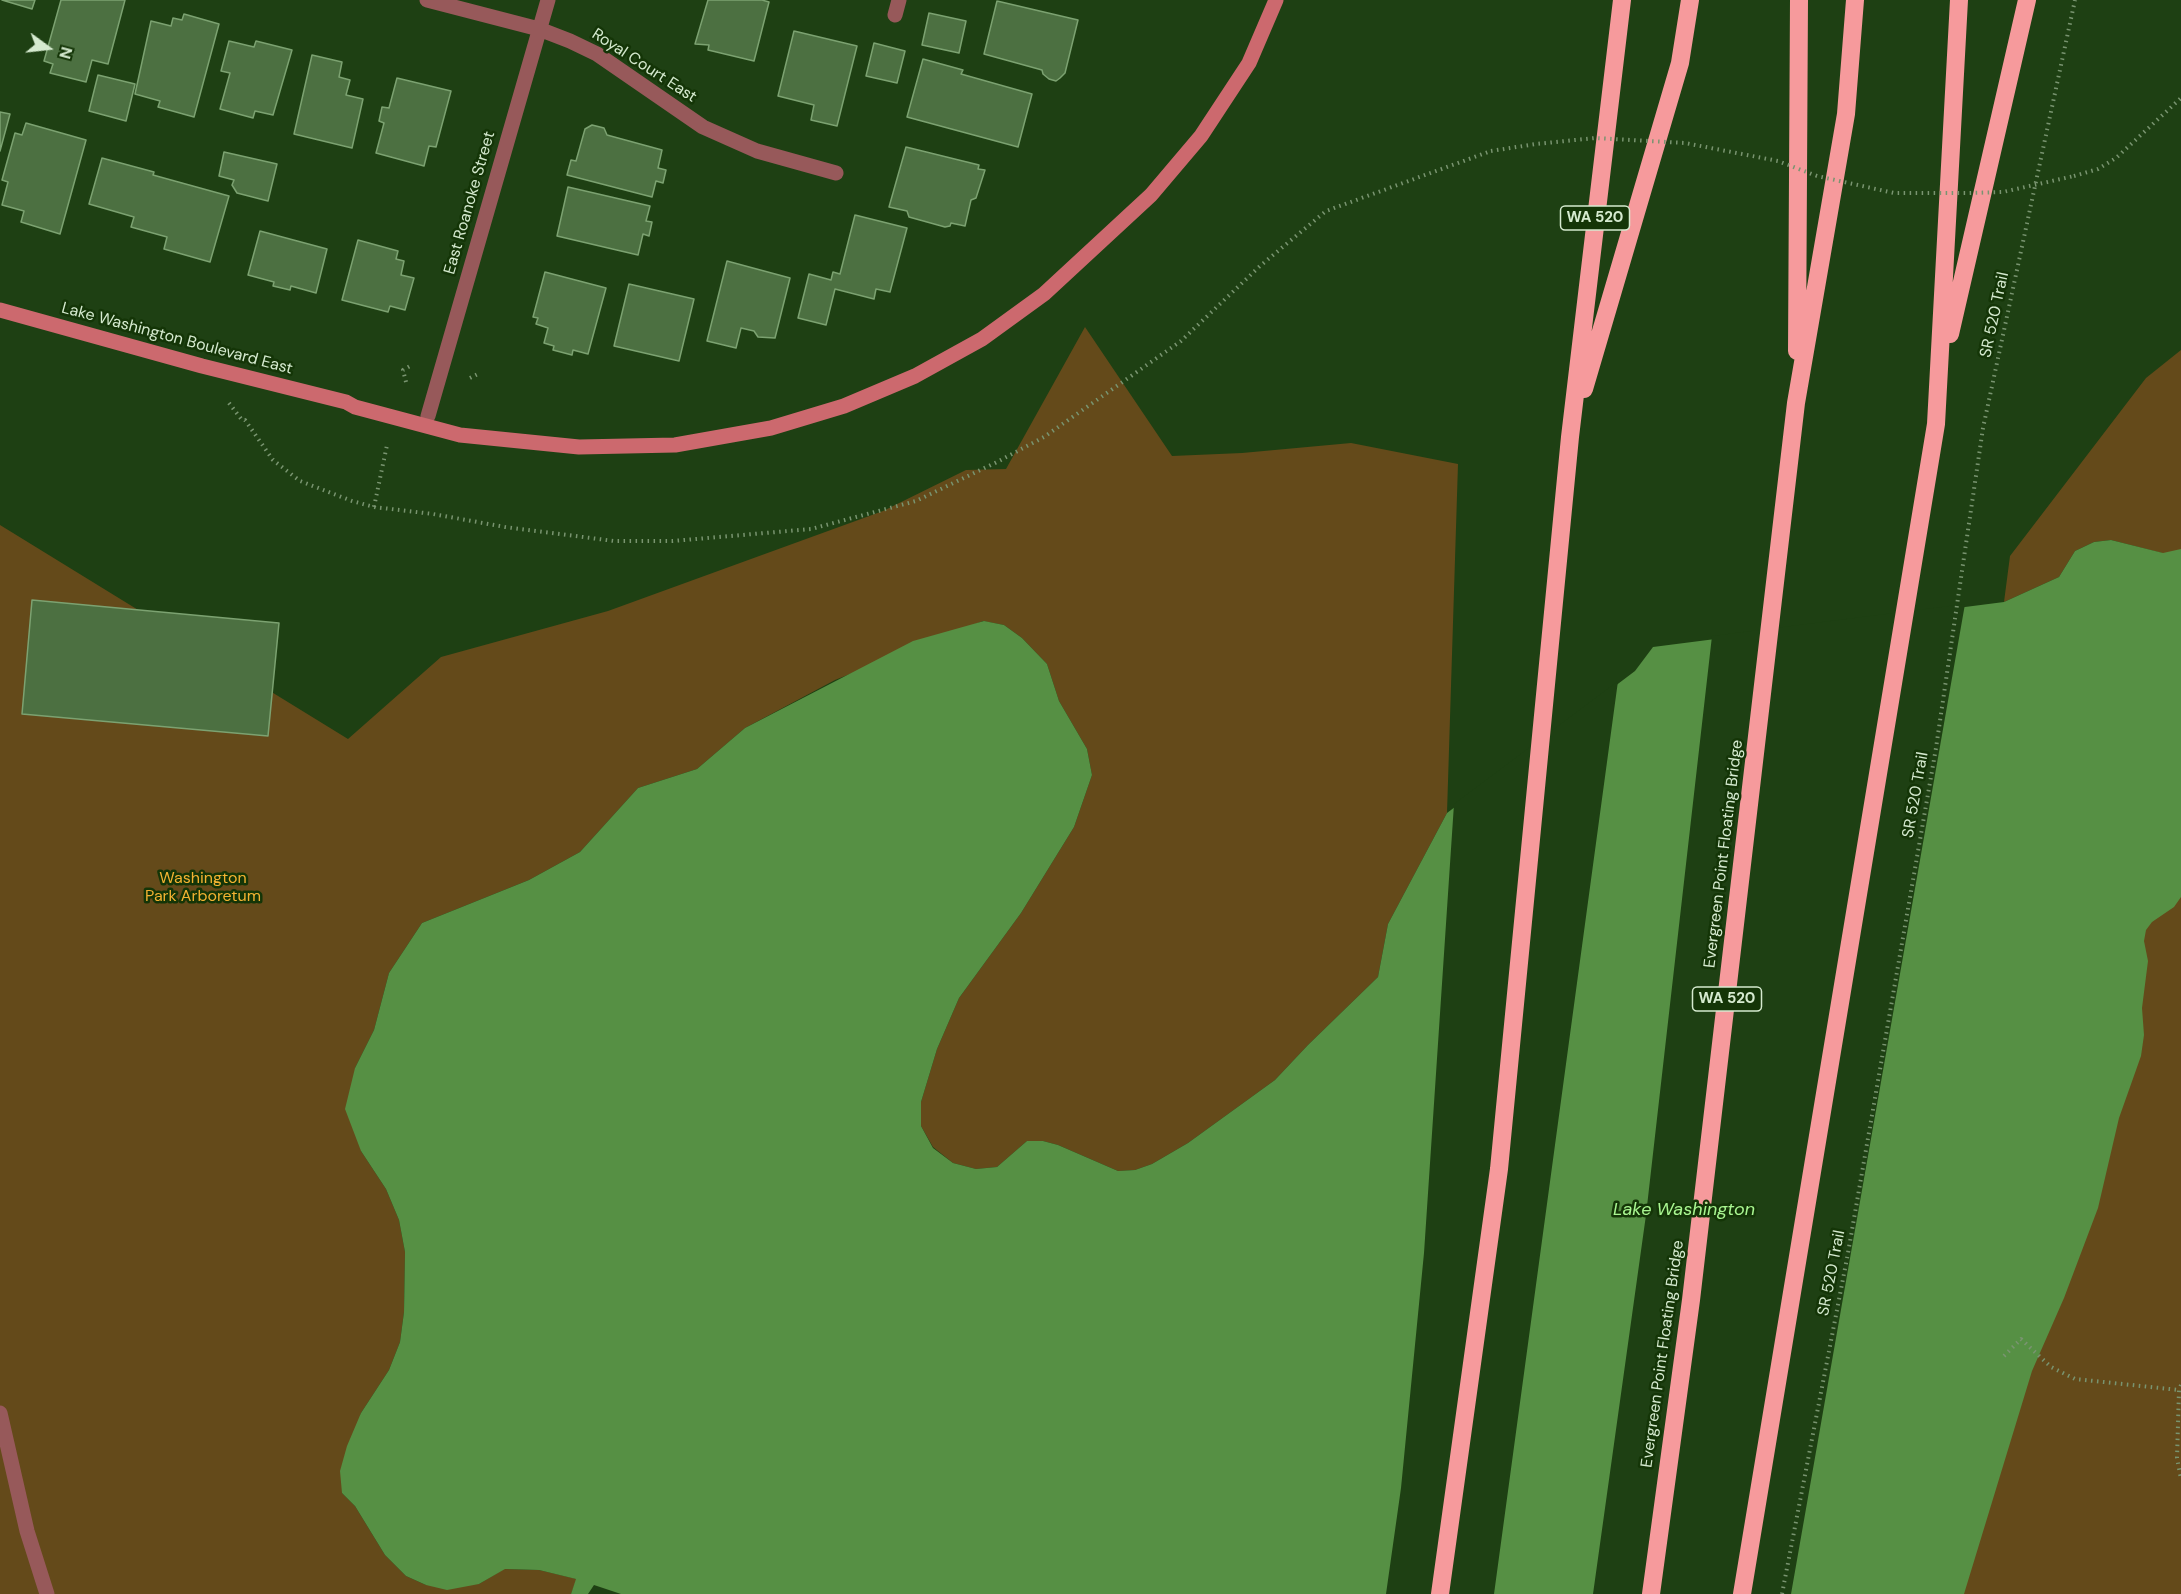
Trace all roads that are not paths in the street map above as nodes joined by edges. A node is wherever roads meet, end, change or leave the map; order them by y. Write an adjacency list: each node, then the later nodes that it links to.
1 (427, 0): 10 (street, Royal Court East)
2 (548, 0): 10 (street, East Roanoke Street)
3 (1276, 0): 17 (main road, Lake Washington Boulevard East)
4 (1622, 0): 18 (highway, WA 520)
5 (1690, 0): 18 (highway)
6 (1799, 0): 15 (highway)
7 (1855, 0): 15 (highway, WA 520)
8 (1959, 0): 13 (highway)
9 (2027, 0): 13 (highway)
10 (539, 29): 11 (street, Royal Court East); 16 (street, East Roanoke Street)
11 (836, 173)
12 (0, 310): 14 (main road, Lake Washington Boulevard East)
13 (1939, 382): 23 (highway)
14 (346, 402): 16 (main road, Lake Washington Boulevard East); 17 (main road, Lake Washington Boulevard East)
15 (1796, 403): 22 (highway, Evergreen Point Floating Bridge / WA 520)
16 (428, 416): 17 (main road, Lake Washington Boulevard East)
17 (482, 436)
18 (1570, 437): 21 (highway, WA 520)
19 (0, 1413): 20 (street)
20 (47, 1594)
21 (1440, 1594)
22 (1650, 1594)
23 (1742, 1594)

